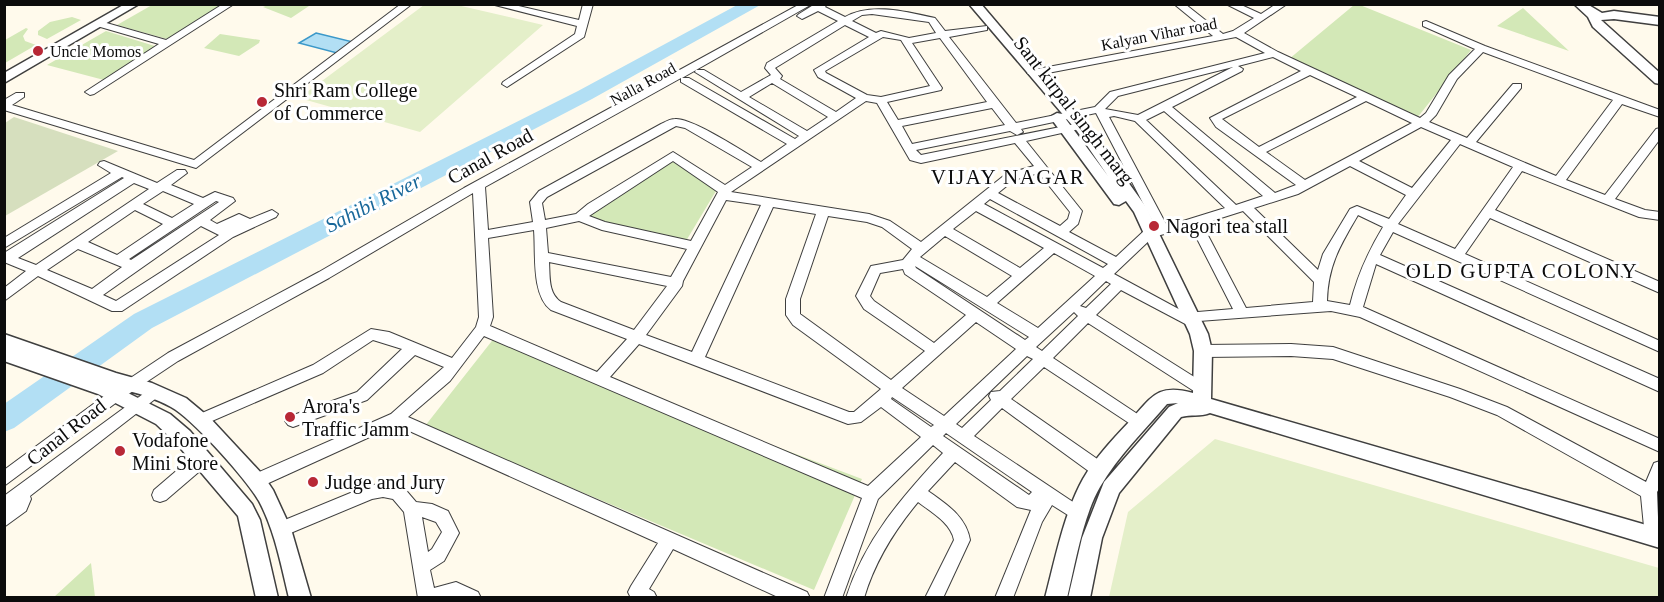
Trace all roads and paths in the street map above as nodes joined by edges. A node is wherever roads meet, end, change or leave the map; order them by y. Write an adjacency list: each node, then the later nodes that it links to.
1 (134, 4): 17 (street)
2 (230, 4): 26 (street)
3 (408, 4): 48 (street)
4 (495, 4): 18 (street)
5 (588, 4): 18 (street)
6 (1178, 4): 24 (street)
7 (1230, 4): 14 (street)
8 (1283, 4): 14 (street, Kalyan Vihar road)
9 (1579, 4): 12 (street)
10 (816, 5): 15 (street); 31 (street, Nalla Road); 73 (street, Canal Road)
11 (976, 6): 20 (street, Sant kirpal singh marg); 33 (street, Sant kirpal singh marg)
12 (1597, 16): 13 (street); 16 (street); 32 (street); 37 (street)
13 (1659, 16)
14 (1262, 18): 21 (street, Kalyan Vihar road)
15 (846, 21): 22 (street); 23 (street); 35 (street)
16 (1659, 21)
17 (100, 24): 26 (street); 34 (street)
18 (582, 24): 38 (street)
19 (1426, 24): 27 (street)
20 (984, 28): 22 (street); 54 (street, Sant kirpal singh marg)
21 (1237, 33): 24 (street, Kalyan Vihar road); 28 (street)
22 (943, 34): 25 (street); 47 (street)
23 (874, 36): 25 (street); 44 (street)
24 (1221, 38): 33 (street, Kalyan Vihar road)
25 (906, 41): 46 (street)
26 (166, 43): 40 (street)
27 (1481, 48): 45 (street); 55 (street)
28 (1274, 54): 29 (street); 30 (street)
29 (1262, 57): 49 (street); 50 (street)
30 (1309, 71): 43 (street); 62 (street)
31 (700, 72): 36 (street, Nalla Road); 42 (street)
32 (1659, 72)
33 (1032, 73): 54 (street, Sant kirpal singh marg)
34 (4, 79)
35 (772, 79): 42 (street); 52 (street)
36 (685, 80): 61 (street); 73 (street, Nalla Road)
37 (1659, 80)
38 (507, 84)
39 (1517, 86): 60 (street)
40 (90, 92)
41 (20, 95): 48 (street)
42 (740, 97): 59 (street)
43 (1366, 97): 55 (street); 62 (street)
44 (864, 98): 46 (street); 52 (street)
45 (1620, 99): 51 (street); 70 (street)
46 (881, 100): 56 (street)
47 (993, 103): 56 (street); 58 (street)
48 (4, 105)
49 (1165, 106): 53 (street); 77 (street)
50 (1100, 111): 53 (street); 54 (street); 96 (street)
51 (1659, 114)
52 (836, 117): 59 (street)
53 (1139, 119): 83 (street)
54 (1070, 121): 58 (street); 96 (street, Sant kirpal singh marg)
55 (1421, 123): 60 (street); 63 (street)
56 (895, 124): 58 (street)
57 (1659, 131): 78 (street)
58 (1018, 135): 67 (street)
59 (808, 136): 61 (street)
60 (1464, 141): 65 (street); 76 (street)
61 (796, 144): 66 (street)
62 (1258, 152): 71 (street)
63 (1352, 162): 71 (street); 76 (street)
64 (104, 165): 69 (street)
65 (1521, 165): 70 (street); 85 (street)
66 (761, 167): 74 (street); 92 (street)
67 (1041, 168): 75 (street); 97 (street)
68 (181, 173): 72 (street)
69 (127, 175): 72 (street); 100 (street); 107 (street)
70 (1559, 181): 78 (street)
71 (1304, 185): 77 (street)
72 (160, 188): 80 (street); 81 (street)
73 (480, 189): 98 (street); 144 (street, Canal Road)
74 (724, 193): 79 (street); 88 (street); 102 (street)
75 (990, 194): 82 (street); 97 (street)
76 (1415, 194): 93 (street)
77 (1272, 198): 83 (street)
78 (1608, 201): 87 (street)
79 (769, 202): 84 (street); 140 (street)
80 (204, 203): 89 (street); 91 (street)
81 (134, 205): 91 (street); 99 (street)
82 (976, 205): 94 (street); 101 (street)
83 (1239, 208): 90 (street); 114 (street)
84 (823, 211): 106 (street); 147 (street)
85 (1488, 212): 105 (street); 117 (street)
86 (272, 214): 95 (street)
87 (1659, 216)
88 (580, 217): 92 (street); 102 (street)
89 (200, 221): 95 (street); 110 (street)
90 (1194, 221): 96 (street); 124 (street)
91 (173, 223): 108 (street)
92 (540, 225): 98 (street); 103 (street)
93 (1391, 225): 104 (street); 105 (street); 114 (street)
94 (945, 230): 106 (street); 113 (street)
95 (223, 231): 118 (street)
96 (1157, 232): 109 (street); 127 (street, Sant kirpal singh marg)
97 (1063, 233): 109 (street)
98 (483, 235): 128 (street)
99 (77, 243): 108 (street); 111 (street)
100 (4, 244)
101 (1054, 246): 112 (street); 113 (street)
102 (696, 247): 115 (street)
103 (542, 256): 115 (street); 130 (street)
104 (1372, 256): 123 (street); 143 (street)
105 (1457, 256): 133 (street)
106 (913, 257): 120 (street); 125 (street); 135 (street)
107 (6, 258): 111 (street)
108 (117, 261): 110 (street)
109 (1117, 263): 112 (street)
110 (132, 266): 118 (street)
111 (36, 271): 118 (street); 119 (street)
112 (1105, 274): 116 (street); 121 (street)
113 (1021, 275): 120 (street)
114 (1321, 281): 122 (street)
115 (677, 283): 130 (street)
116 (1120, 283): 126 (street); 127 (street)
117 (1659, 288)
118 (93, 295)
119 (4, 296)
120 (988, 304): 129 (street)
121 (1071, 306): 126 (street); 129 (street)
122 (1320, 307): 123 (street); 124 (street)
123 (1356, 310): 158 (street)
124 (1242, 313): 127 (street)
125 (975, 315): 132 (street); 135 (street)
126 (1086, 315): 139 (street); 149 (street)
127 (1192, 320): 136 (street, Sant kirpal singh marg)
128 (482, 329): 141 (street); 142 (street)
129 (1038, 335): 132 (street)
130 (637, 337): 140 (street); 142 (street)
131 (4, 340): 138 (street)
132 (1025, 347): 139 (street); 145 (street)
133 (1659, 347)
134 (413, 348): 141 (street); 152 (street); 153 (street)
135 (935, 351): 147 (street)
136 (1203, 351): 149 (street, Sant kirpal singh marg); 166 (street)
137 (4, 354): 138 (street)
138 (29, 357): 144 (street)
139 (1042, 358): 148 (street); 154 (street)
140 (696, 360): 147 (street)
141 (454, 364): 151 (street)
142 (599, 380): 170 (street)
143 (1659, 386)
144 (116, 387): 146 (street); 150 (street); 163 (street, Canal Road)
145 (984, 388): 148 (street); 155 (street)
146 (154, 392): 150 (street, Canal Road); 152 (street)
147 (886, 394): 155 (street); 156 (street)
148 (1001, 400): 157 (street); 162 (street)
149 (1202, 400): 154 (street); 176 (street); 189 (street)
150 (136, 404): 160 (street); 168 (street, Canal Road)
151 (396, 418): 164 (street); 177 (street)
152 (200, 420): 164 (street)
153 (294, 421)
154 (1140, 423): 162 (street)
155 (945, 425): 156 (street); 157 (street)
156 (932, 437): 159 (street); 170 (street)
157 (963, 437): 167 (street)
158 (1659, 446)
159 (954, 452): 165 (street); 167 (street)
160 (202, 459): 169 (street); 179 (street)
161 (1659, 468): 166 (street)
162 (1100, 470): 173 (street)
163 (4, 479)
164 (256, 481): 175 (street)
165 (917, 492): 185 (street); 186 (street)
166 (1649, 492): 176 (street)
167 (1045, 493): 173 (street); 187 (street)
168 (18, 495): 171 (street, Canal Road); 174 (street)
169 (160, 495)
170 (871, 495): 184 (street)
171 (4, 506)
172 (412, 509): 175 (street); 178 (street); 178 (street)
173 (1079, 515): 188 (street)
174 (4, 520)
175 (281, 529): 180 (street)
176 (1656, 538)
177 (670, 539): 182 (street); 183 (street)
178 (422, 566): 181 (street)
179 (267, 597)
180 (300, 597)
181 (472, 597)
182 (648, 597)
183 (801, 597)
184 (833, 597)
185 (855, 597)
186 (934, 597)
187 (1004, 597)
188 (1056, 597)
189 (1079, 597)

